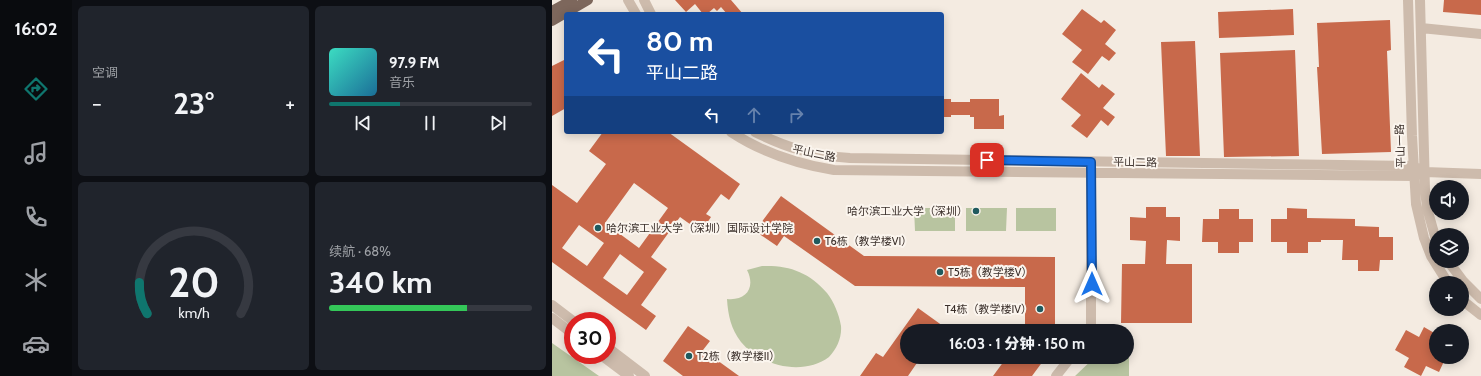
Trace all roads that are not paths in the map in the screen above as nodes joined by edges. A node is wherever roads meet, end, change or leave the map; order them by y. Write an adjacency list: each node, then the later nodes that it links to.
1 (572, 0): 7 (main road)
2 (588, 0): 8 (main road)
3 (628, 0): 9 (street)
4 (644, 0): 10 (street)
5 (1408, 0): 18 (street, 平山一路)
6 (1420, 0): 13 (street)
7 (552, 11)
8 (567, 12)
9 (635, 12)
10 (650, 12)
11 (564, 14): 12 (main road)
12 (552, 21)
13 (1420, 28): 14 (street); 19 (street)
14 (1481, 34)
15 (735, 134): 20 (street, 平山二路)
16 (759, 134): 17 (street, 平山二路)
17 (1091, 162): 18 (street, 平山二路); 20 (street)
18 (1413, 166): 19 (street, 平山二路); 22 (street, 平山一路)
19 (1424, 172): 21 (street, 平山二路); 22 (street, 平山二路); 23 (street)
20 (1091, 173): 22 (street, 平山二路); 32 (street)
21 (1481, 174)
22 (1414, 176): 25 (street, 平山一路)
23 (1433, 228)
24 (1453, 268): 26 (street)
25 (1444, 276)
26 (1481, 299)
27 (552, 305): 29 (street)
28 (1469, 306): 30 (street)
29 (564, 314)
30 (1481, 315)
31 (552, 318): 33 (street)
32 (1091, 324)
33 (564, 327)
34 (616, 354): 38 (street)
35 (613, 364): 37 (street)
36 (1065, 364): 39 (street)
37 (629, 376)
38 (645, 376)
39 (1056, 376)

